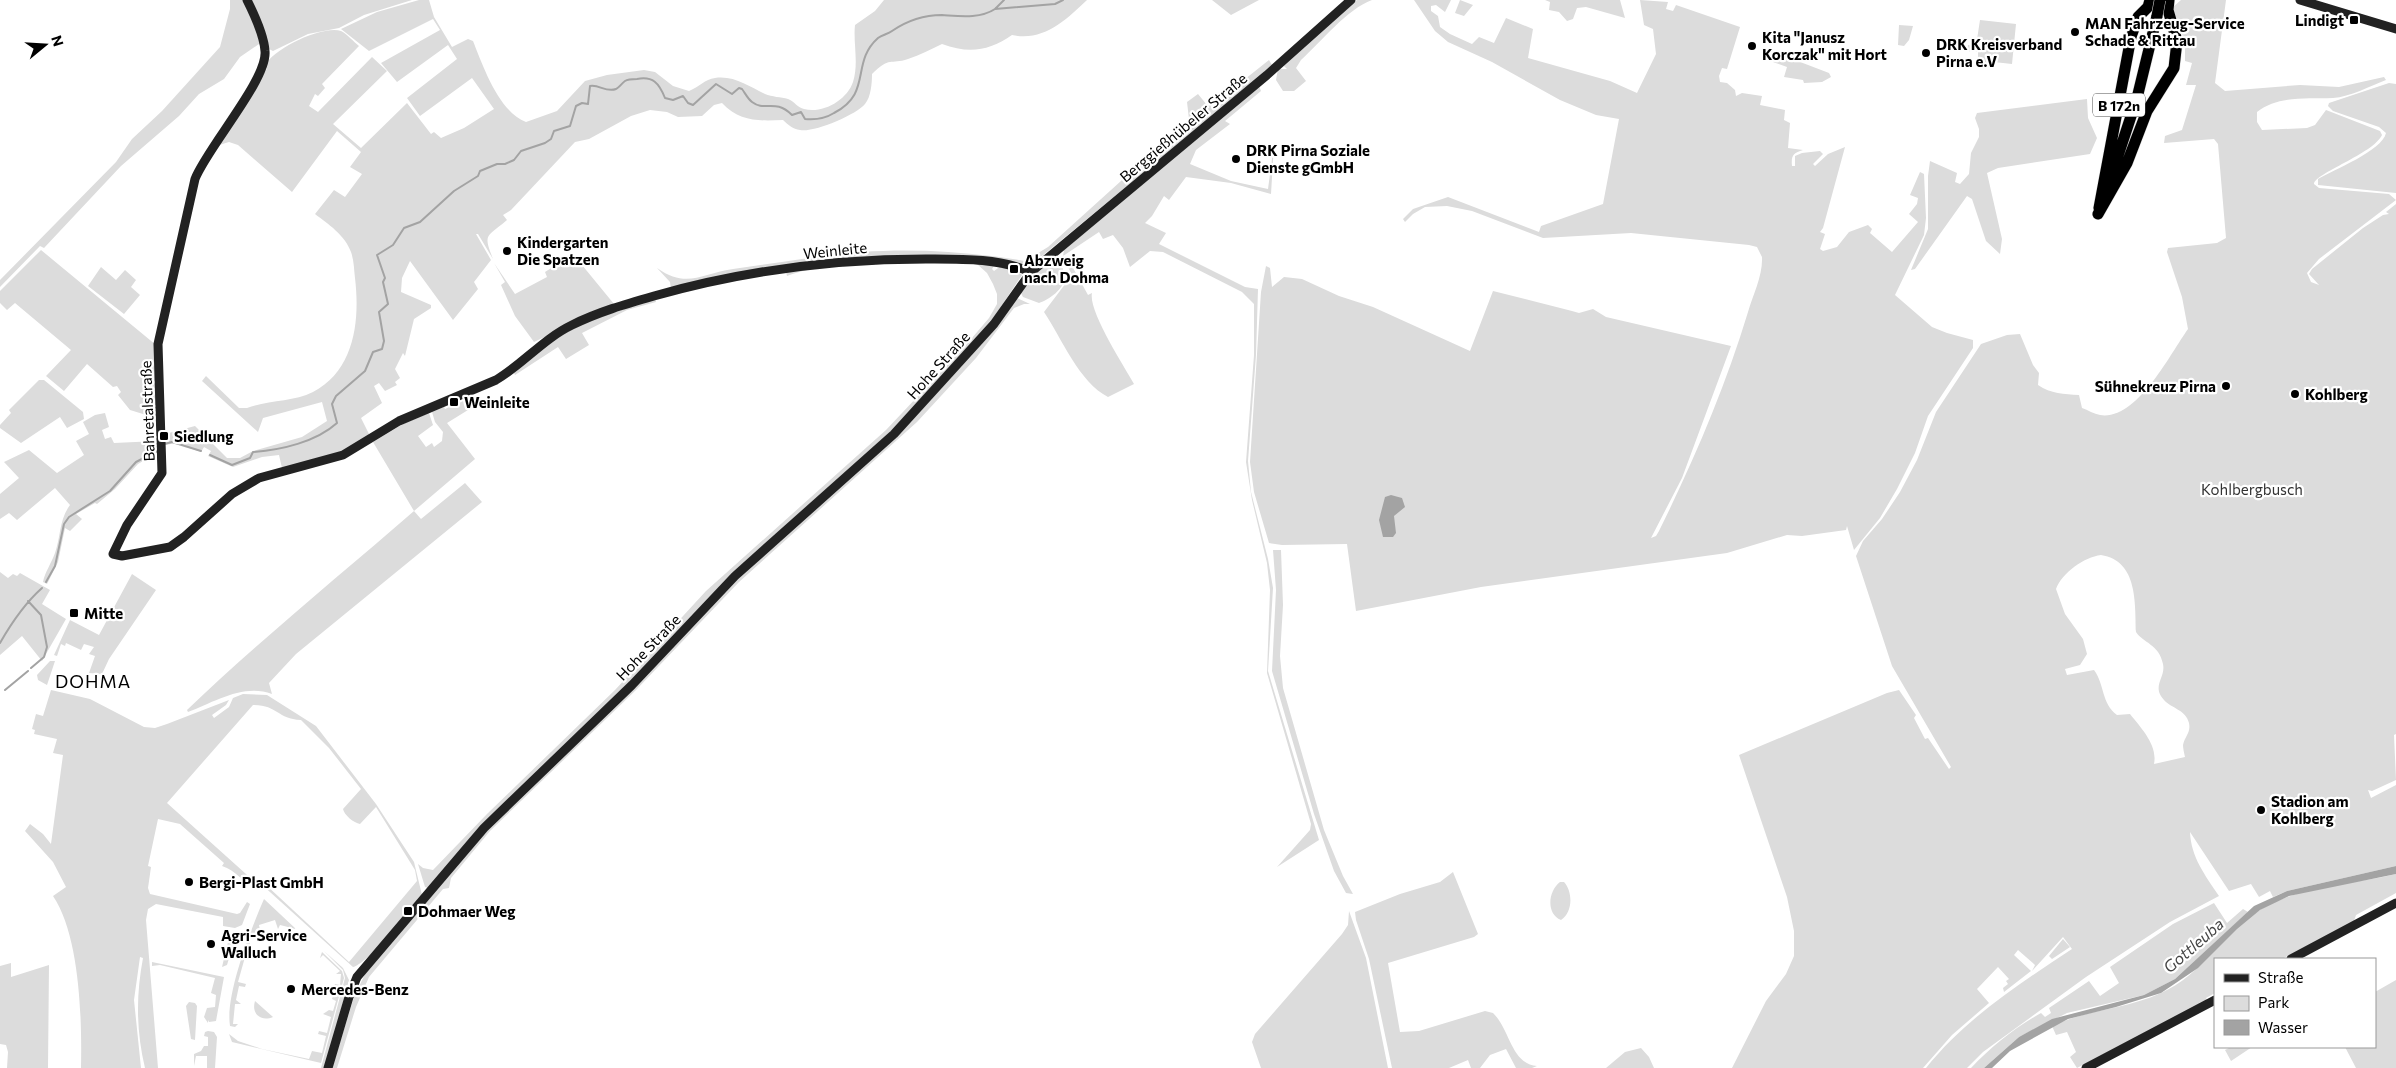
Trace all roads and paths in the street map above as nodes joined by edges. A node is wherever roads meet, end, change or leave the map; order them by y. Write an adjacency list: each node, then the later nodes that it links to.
1 (247, 0): 11 (main road, Bahretalstraße)
2 (1351, 0): 10 (main road, Berggießhübeler Straße)
3 (2150, 0): 9 (highway, B 172n)
4 (2154, 0): 6 (main road)
5 (2160, 0): 9 (highway, B 172n, bridge)
6 (2169, 0): 9 (highway)
7 (2300, 0): 8 (main road)
8 (2396, 29)
9 (2098, 214)
10 (1030, 272): 11 (main road, Weinleite); 15 (main road, Hohe Straße)
11 (113, 554)
12 (2396, 903): 13 (main road)
13 (2293, 958)
14 (2214, 1001): 16 (main road)
15 (328, 1068)
16 (2086, 1068)

